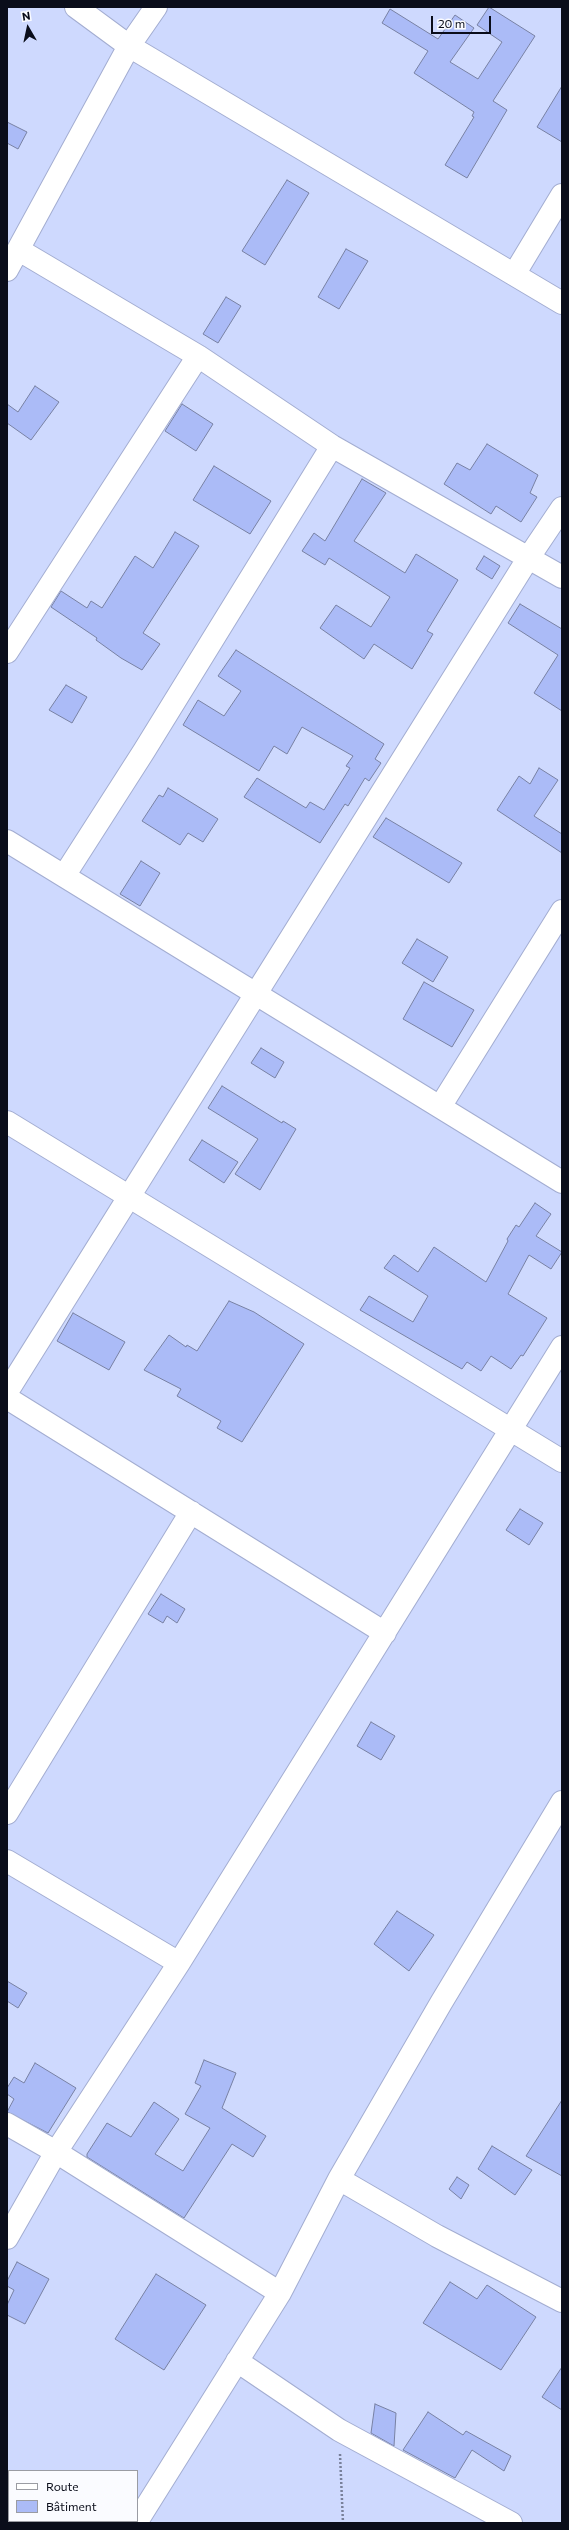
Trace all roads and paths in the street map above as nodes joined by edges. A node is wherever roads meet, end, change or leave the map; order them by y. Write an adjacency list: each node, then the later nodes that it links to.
1 (76, 7): 3 (street)
2 (156, 7): 3 (street)
3 (129, 46): 5 (street); 7 (street)
4 (562, 195): 7 (street)
5 (19, 250): 6 (street); 9 (street)
6 (7, 270)
7 (515, 273): 8 (street)
8 (562, 303)
9 (198, 356): 10 (street); 14 (street)
10 (332, 446): 12 (street); 16 (street)
11 (562, 508): 12 (street)
12 (529, 557): 13 (street); 18 (street)
13 (562, 577)
14 (7, 652)
15 (7, 841): 16 (street)
16 (64, 876): 18 (street)
17 (562, 911): 19 (street)
18 (256, 994): 19 (street); 22 (street)
19 (440, 1107): 21 (street)
20 (7, 1122): 22 (street)
21 (562, 1182)
22 (130, 1196): 24 (street); 26 (street)
23 (562, 1347): 26 (street)
24 (7, 1392)
25 (7, 1398): 28 (street)
26 (510, 1428): 27 (street); 29 (street)
27 (562, 1461)
28 (191, 1512): 29 (street); 31 (street)
29 (385, 1633): 33 (street)
30 (562, 1802): 36 (street)
31 (7, 1813)
32 (7, 1861): 33 (street)
33 (179, 1963): 35 (street)
34 (7, 2124): 35 (street)
35 (56, 2152): 37 (street); 38 (street)
36 (339, 2179): 38 (street); 39 (street)
37 (7, 2238)
38 (280, 2293): 40 (street)
39 (562, 2300)
40 (237, 2361): 41 (street); 42 (street)
41 (339, 2430): 43 (path); 44 (street)
42 (138, 2520)
43 (343, 2523)
44 (511, 2523)

